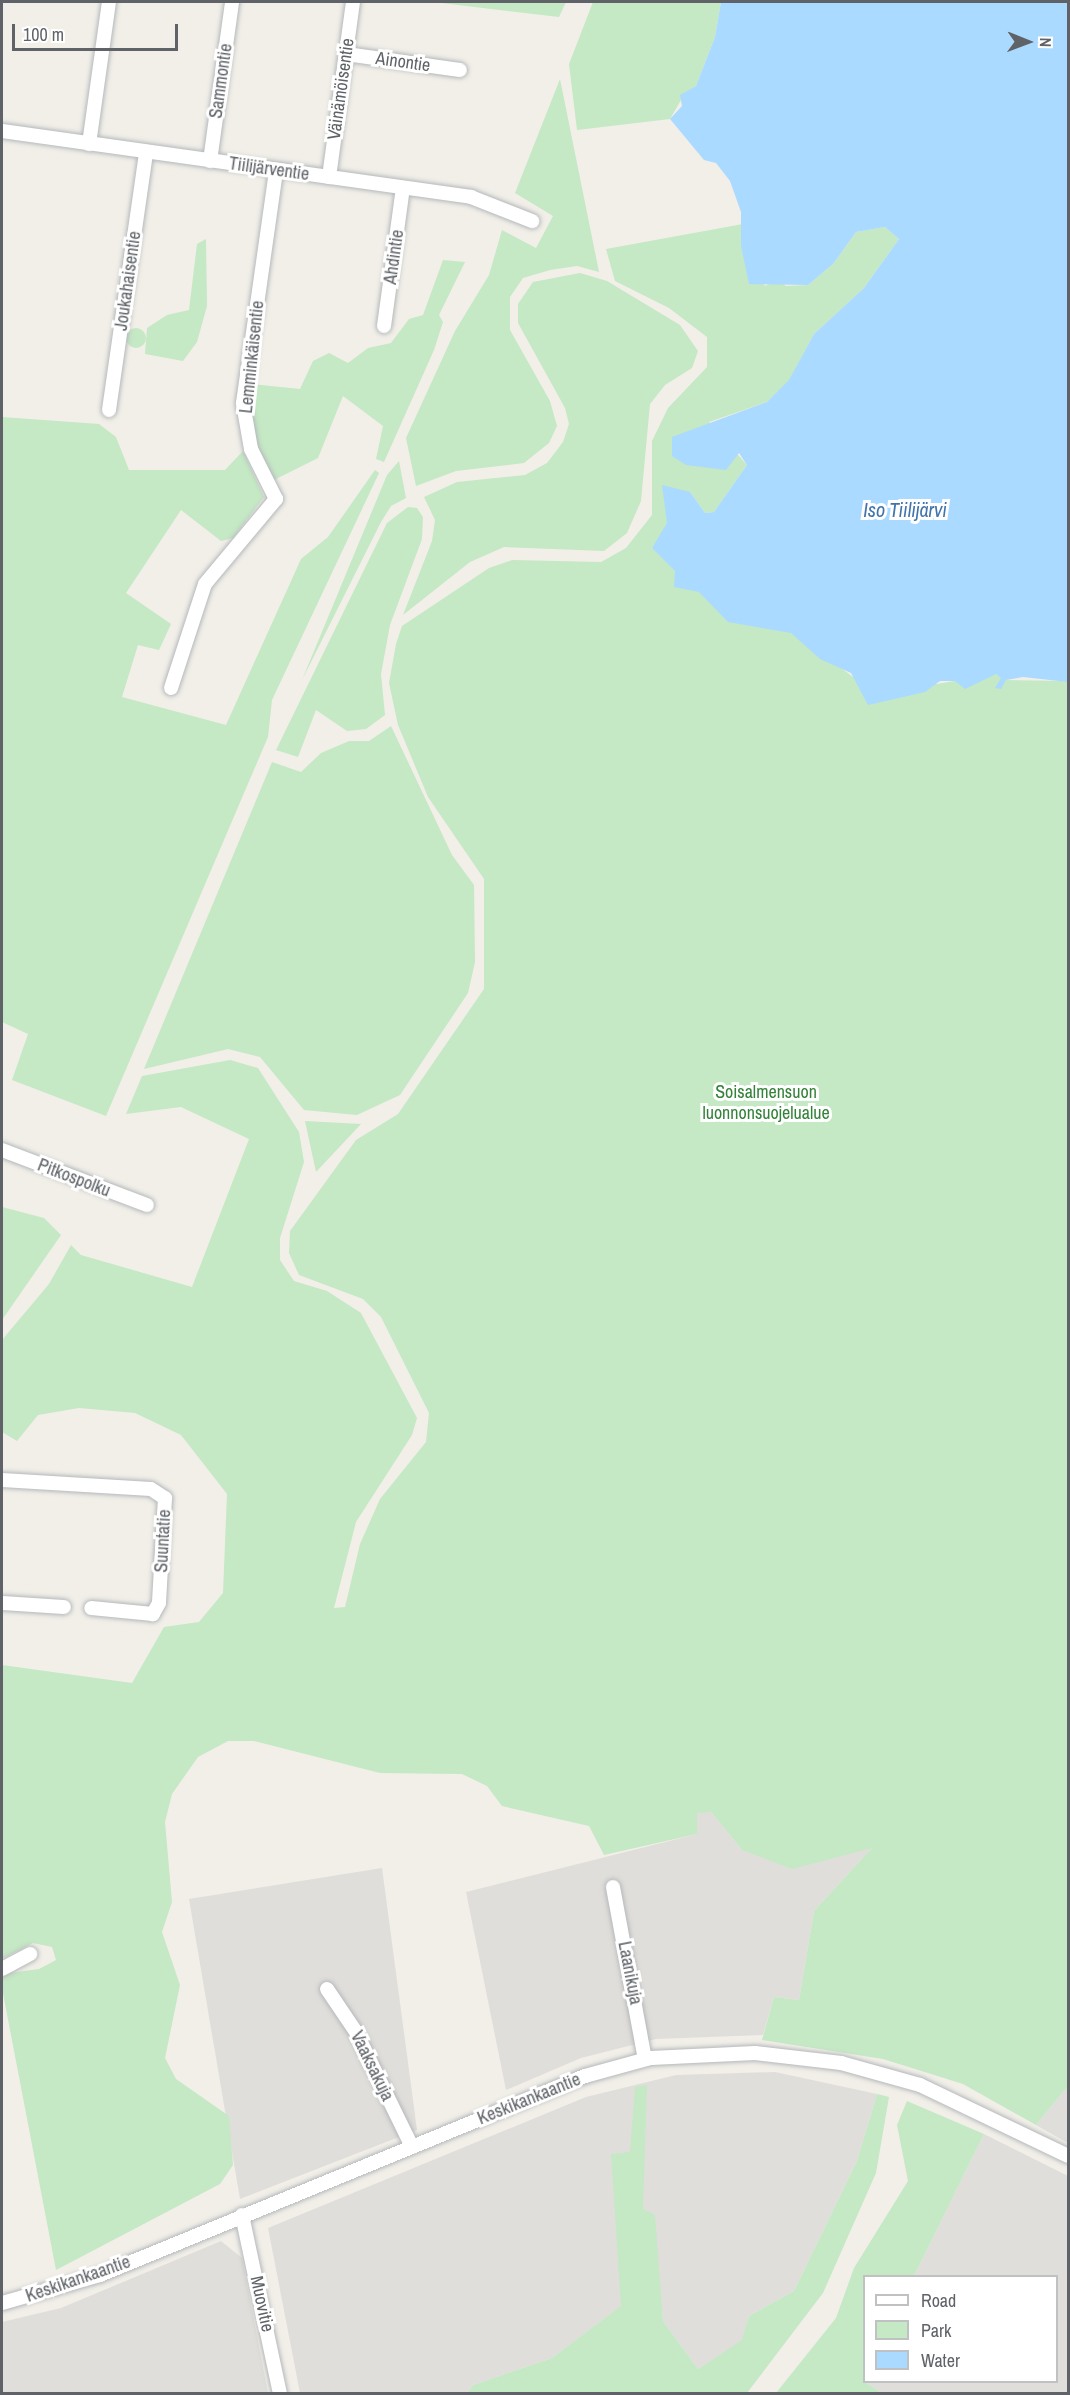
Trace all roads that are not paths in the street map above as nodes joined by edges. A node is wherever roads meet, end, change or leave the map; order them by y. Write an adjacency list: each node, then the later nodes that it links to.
1 (109, 2): 7 (street)
2 (232, 2): 9 (street, Sammontie)
3 (353, 2): 4 (street, Väinämöisentie)
4 (346, 54): 5 (street, Ainontie); 11 (street, Väinämöisentie)
5 (460, 70)
6 (2, 131): 7 (street, Tiilijärventie)
7 (89, 144): 8 (street, Tiilijärventie)
8 (146, 152): 9 (street, Tiilijärventie); 15 (street, Joukahaisentie)
9 (210, 160): 10 (street, Tiilijärventie)
10 (276, 170): 11 (street, Tiilijärventie); 16 (street, Lemminkäisentie)
11 (328, 177): 12 (street, Tiilijärventie)
12 (403, 188): 13 (street, Tiilijärventie); 14 (street, Ahdintie)
13 (532, 221)
14 (384, 327)
15 (109, 410)
16 (171, 688)
17 (2, 1150): 18 (street, Pitkospolku)
18 (147, 1205)
19 (2, 1480): 22 (street, Suuntatie)
20 (2, 1603): 21 (street)
21 (64, 1607)
22 (91, 1608)
23 (613, 1887): 27 (street, Laanikuja)
24 (30, 1954): 25 (street)
25 (2, 1969)
26 (327, 1989): 28 (street, Vaaksakuja)
27 (645, 2059): 28 (street, Keskikankaantie); 29 (street, Keskikankaantie)
28 (412, 2147): 30 (street, Keskikankaantie)
29 (1068, 2156)
30 (243, 2215): 31 (street, Keskikankaantie); 32 (street, Muovitie)
31 (2, 2303)
32 (280, 2394)

